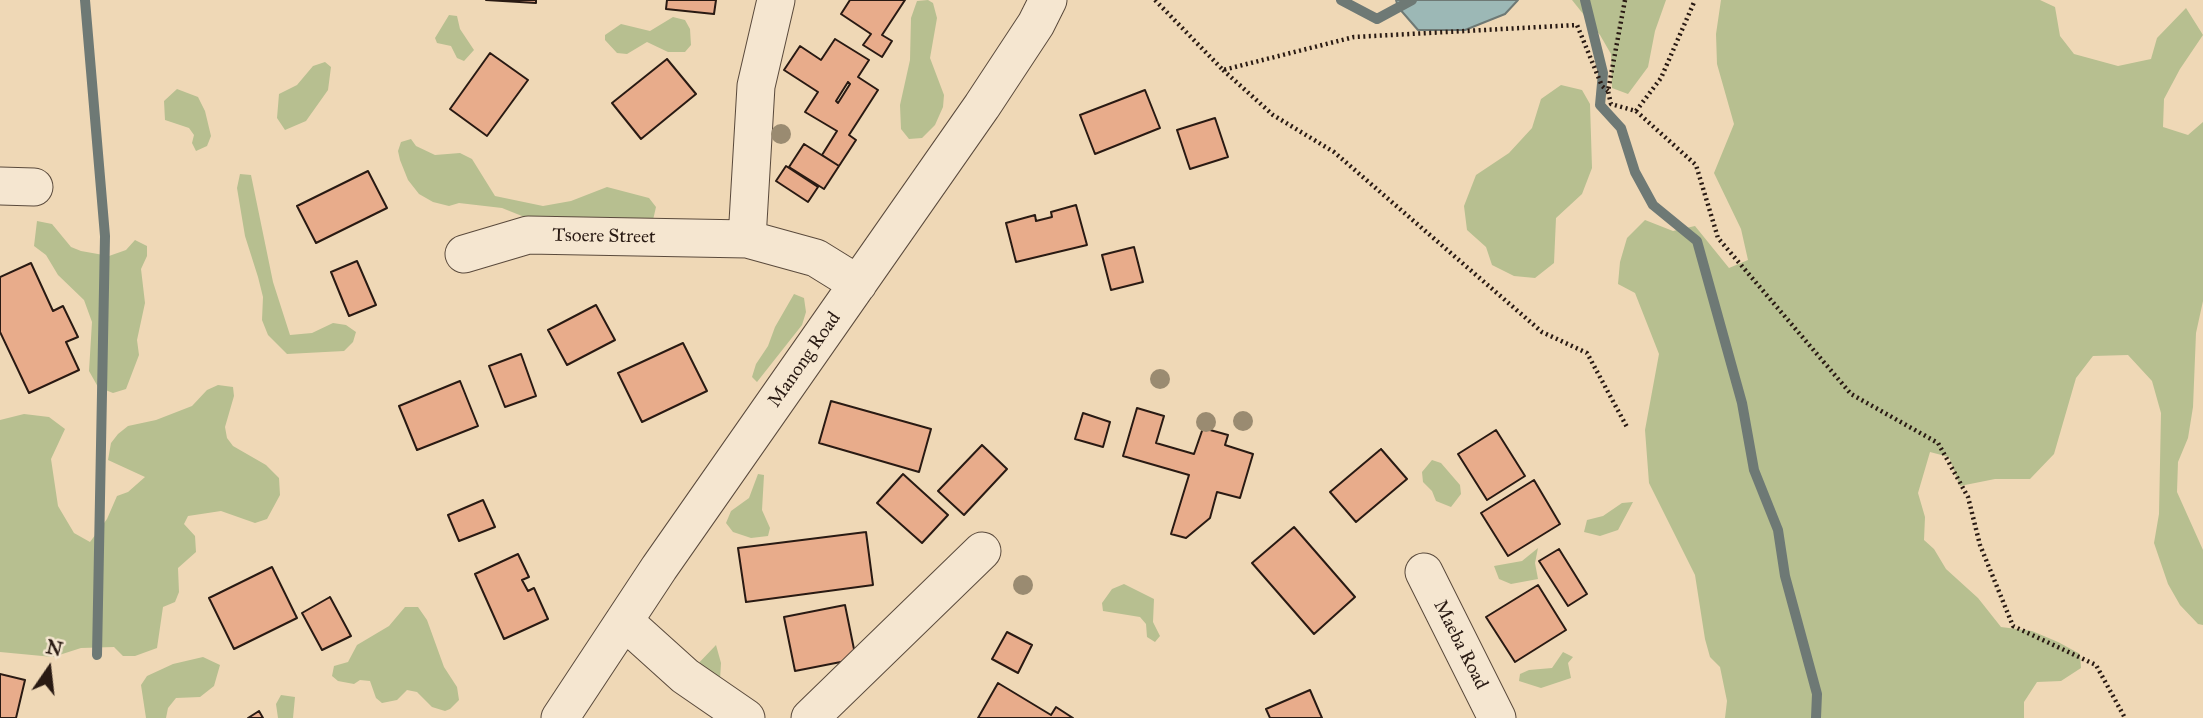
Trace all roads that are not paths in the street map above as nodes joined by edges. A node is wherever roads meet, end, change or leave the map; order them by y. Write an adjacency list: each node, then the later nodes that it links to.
1 (775, 0): 3 (street)
2 (1048, 0): 5 (street, Manong Road)
3 (747, 239): 4 (street, Tsoere Street); 5 (street, Tsoere Street)
4 (464, 254)
5 (858, 284): 8 (street, Manong Road)
6 (982, 551): 11 (street)
7 (1424, 572): 12 (street, Maeba Road)
8 (624, 621): 9 (street, Manong Road); 10 (street)
9 (560, 718)
10 (746, 718)
11 (810, 718)
12 (1497, 718)

